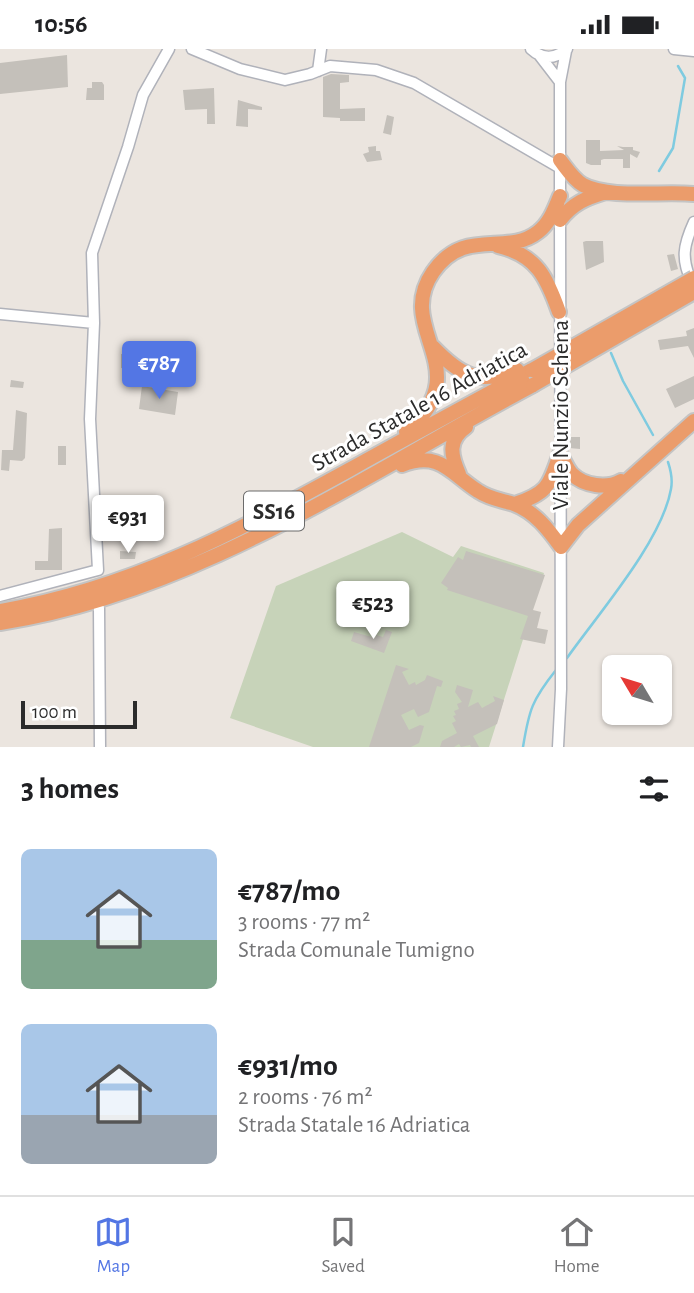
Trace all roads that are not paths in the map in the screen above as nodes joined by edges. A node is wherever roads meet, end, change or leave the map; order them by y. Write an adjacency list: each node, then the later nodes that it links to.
1 (169, 49): 24 (street)
2 (192, 49): 8 (street)
3 (321, 49): 8 (street)
4 (674, 49): 6 (street)
5 (566, 50): 7 (street); 9 (street, Viale Nunzio Schena)
6 (694, 51)
7 (535, 52): 9 (street)
8 (318, 71): 10 (street)
9 (560, 82): 10 (street, Viale Nunzio Schena)
10 (560, 164): 11 (highway); 13 (street, Viale Nunzio Schena)
11 (606, 192): 12 (highway); 14 (highway)
12 (693, 194)
13 (560, 196): 14 (street, Viale Nunzio Schena); 16 (highway)
14 (560, 220): 22 (street, Viale Nunzio Schena)
15 (694, 222): 19 (street)
16 (483, 243): 22 (highway); 25 (highway)
17 (694, 271): 21 (highway, bridge)
18 (694, 278): 21 (highway, Strada Statale 16 Adriatica / SS16, bridge)
19 (694, 290): 21 (highway, Strada Statale 16 Adriatica / SS16, bridge)
20 (694, 298): 21 (highway, bridge)
21 (661, 305): 26 (highway, Strada Statale 16 Adriatica / SS16, bridge); 26 (highway, Strada Statale 16 Adriatica / SS16, bridge)
22 (559, 312): 29 (street, Viale Nunzio Schena)
23 (0, 314): 24 (street)
24 (94, 323): 36 (street)
25 (432, 346): 26 (highway); 30 (highway)
26 (532, 373): 27 (highway, Strada Statale 16 Adriatica / SS16); 30 (highway, Strada Statale 16 Adriatica / SS16)
27 (499, 403): 31 (highway); 33 (highway, Strada Statale 16 Adriatica / SS16)
28 (694, 421): 32 (highway)
29 (560, 454): 32 (highway); 34 (highway); 35 (street, Viale Nunzio Schena)
30 (346, 471): 38 (highway, Strada Statale 16 Adriatica / SS16)
31 (459, 474): 33 (highway); 34 (highway)
32 (631, 475): 35 (highway)
33 (338, 494): 39 (highway, Strada Statale 16 Adriatica / SS16)
34 (515, 505): 35 (highway)
35 (561, 547): 41 (street, Viale Nunzio Schena)
36 (0, 596)
37 (99, 608): 40 (street)
38 (0, 611)
39 (0, 624)
40 (100, 747)
41 (558, 747)

